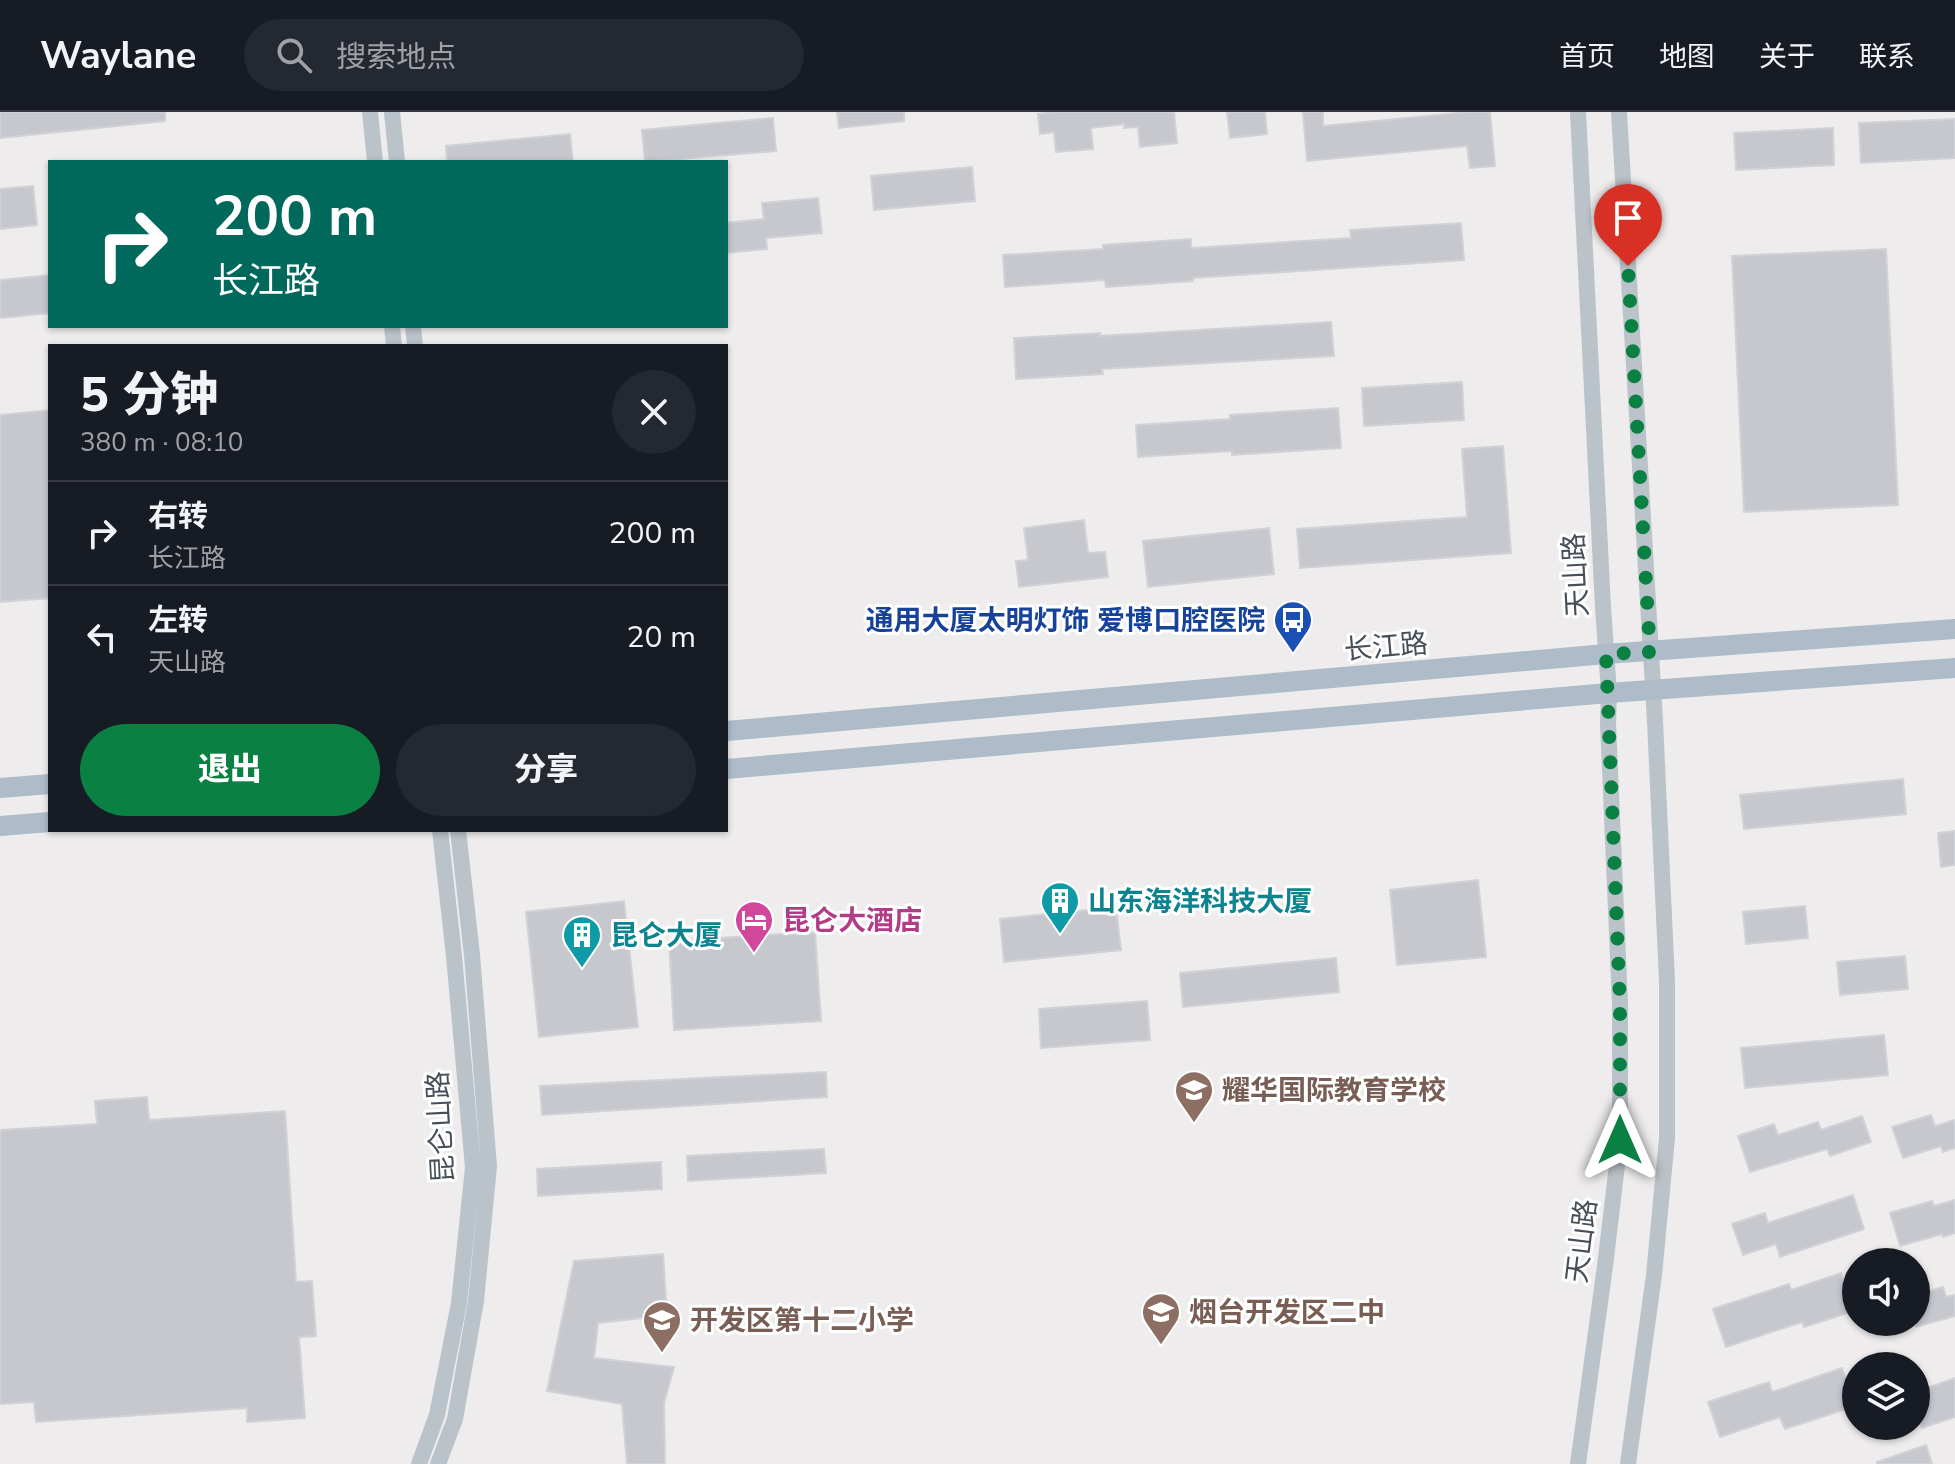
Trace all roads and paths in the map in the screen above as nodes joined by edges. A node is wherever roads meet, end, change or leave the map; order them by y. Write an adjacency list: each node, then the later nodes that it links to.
1 (370, 112): 5 (street)
2 (392, 112): 6 (street)
3 (1578, 112): 9 (street, 天山路)
4 (1619, 112): 8 (street)
5 (375, 160)
6 (397, 160)
7 (1955, 629): 8 (main road, 长江路)
8 (1650, 652): 9 (main road, 长江路); 11 (street)
9 (1606, 654): 12 (street, 天山路); 13 (main road, 长江路)
10 (1955, 668): 11 (main road)
11 (1653, 691): 12 (main road); 24 (street)
12 (1609, 693): 14 (main road); 23 (street, 天山路)
13 (728, 731)
14 (728, 769)
15 (48, 784): 16 (main road)
16 (0, 788)
17 (48, 822): 18 (main road)
18 (0, 826)
19 (440, 832): 21 (street, 昆仑山路)
20 (458, 832): 22 (street, 昆仑山路)
21 (419, 1464)
22 (438, 1464)
23 (1578, 1464)
24 (1628, 1464)

